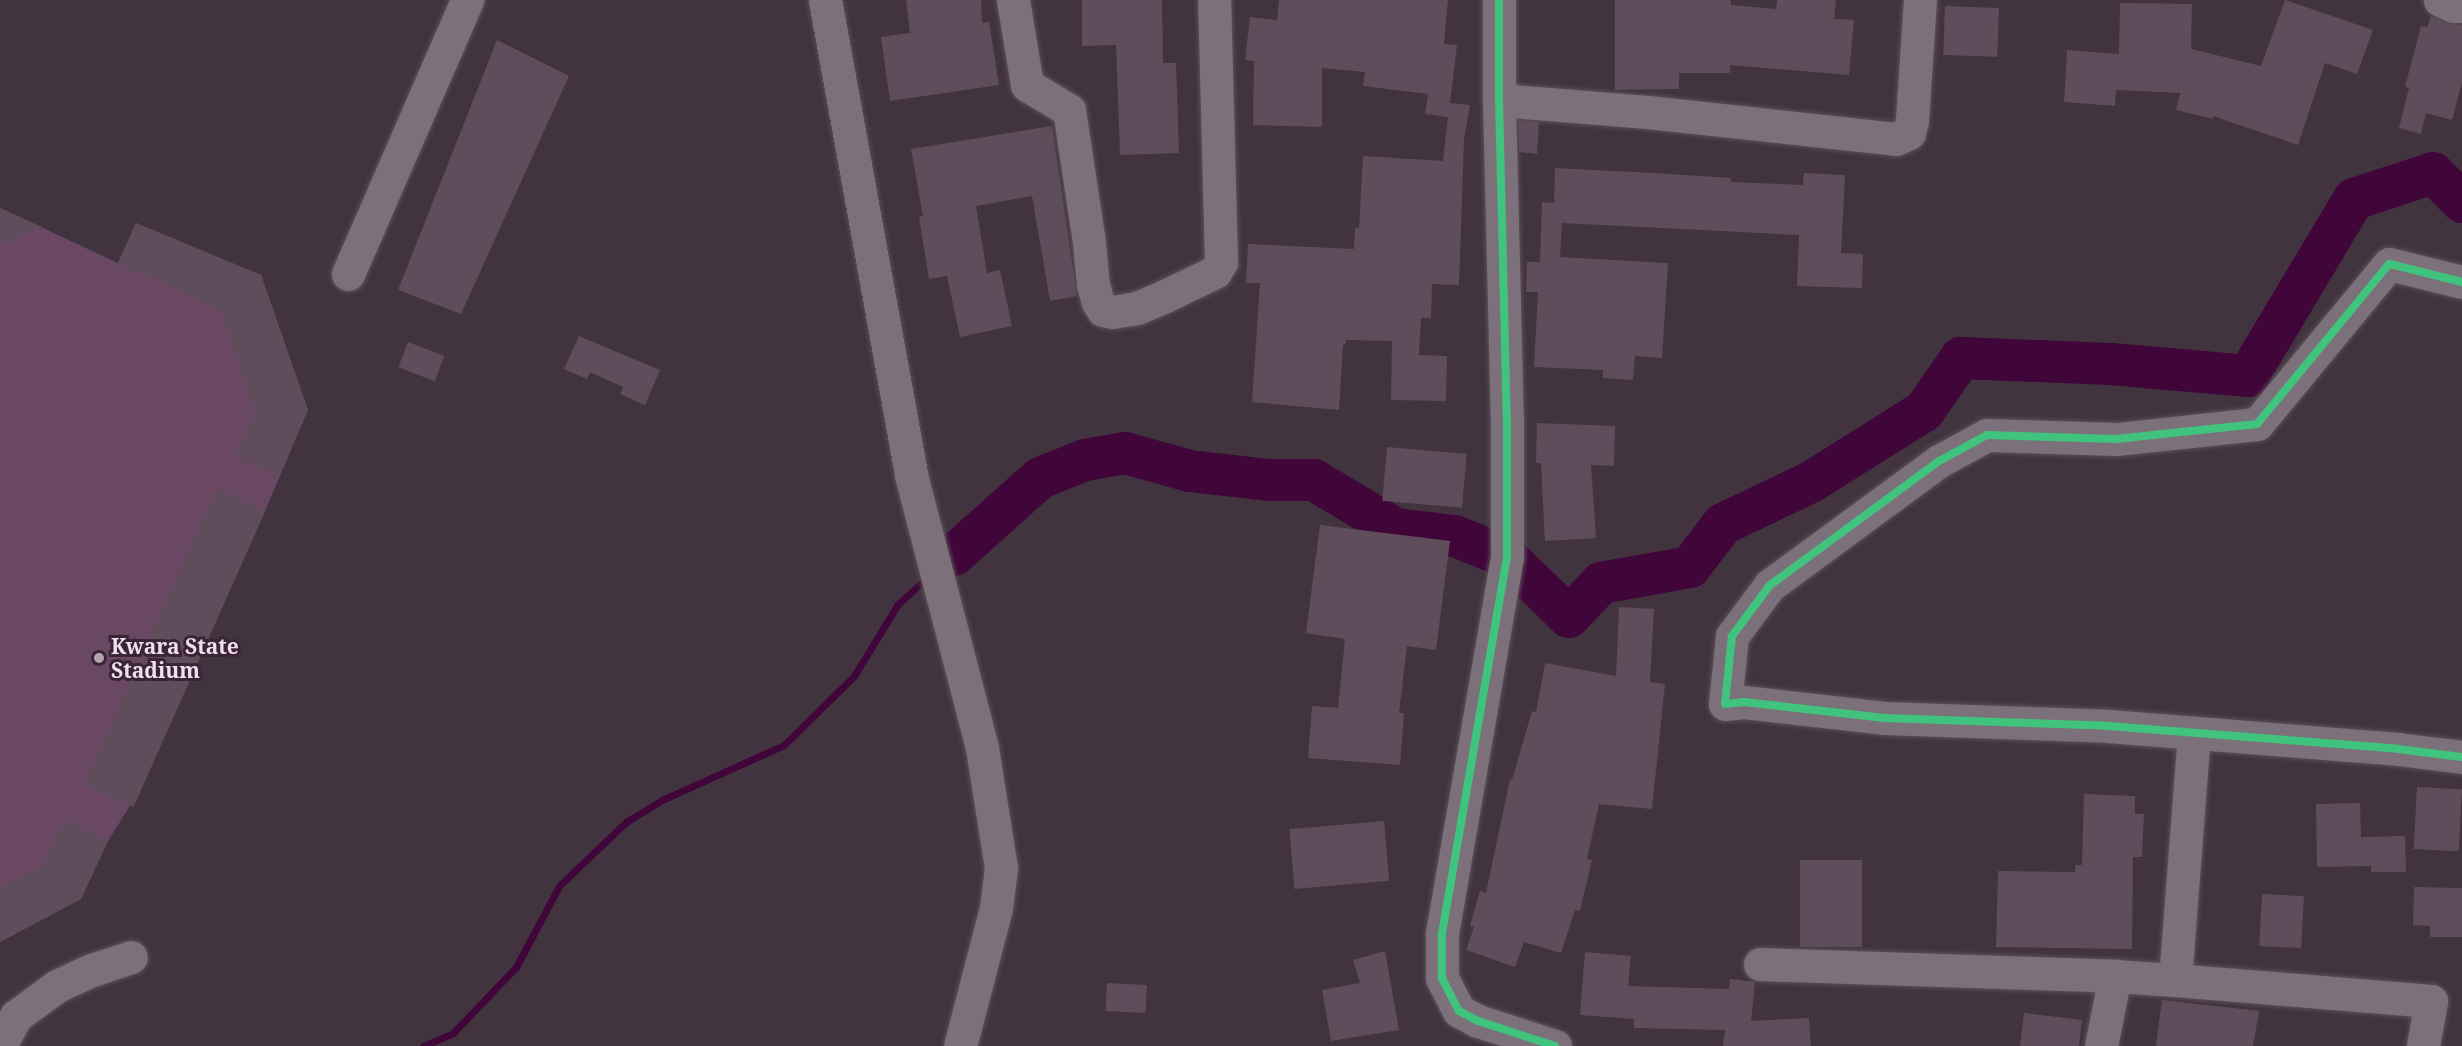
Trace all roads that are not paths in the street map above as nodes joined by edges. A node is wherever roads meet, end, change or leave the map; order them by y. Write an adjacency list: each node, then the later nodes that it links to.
1 (467, 0): 10 (street)
2 (825, 0): 19 (street)
3 (1013, 0): 4 (street)
4 (1214, 0)
5 (1499, 0): 9 (street)
6 (1920, 0): 9 (street)
7 (2440, 0): 8 (street)
8 (2462, 6)
9 (1498, 100): 20 (street)
10 (348, 274)
11 (2462, 282): 12 (street)
12 (2194, 733): 13 (street); 17 (street)
13 (2462, 757)
14 (131, 957): 18 (street)
15 (1760, 964): 16 (street)
16 (2115, 976): 17 (street); 21 (street)
17 (2175, 980): 22 (street)
18 (0, 1046)
19 (960, 1046)
20 (1555, 1046)
21 (2102, 1046)
22 (2423, 1046)

